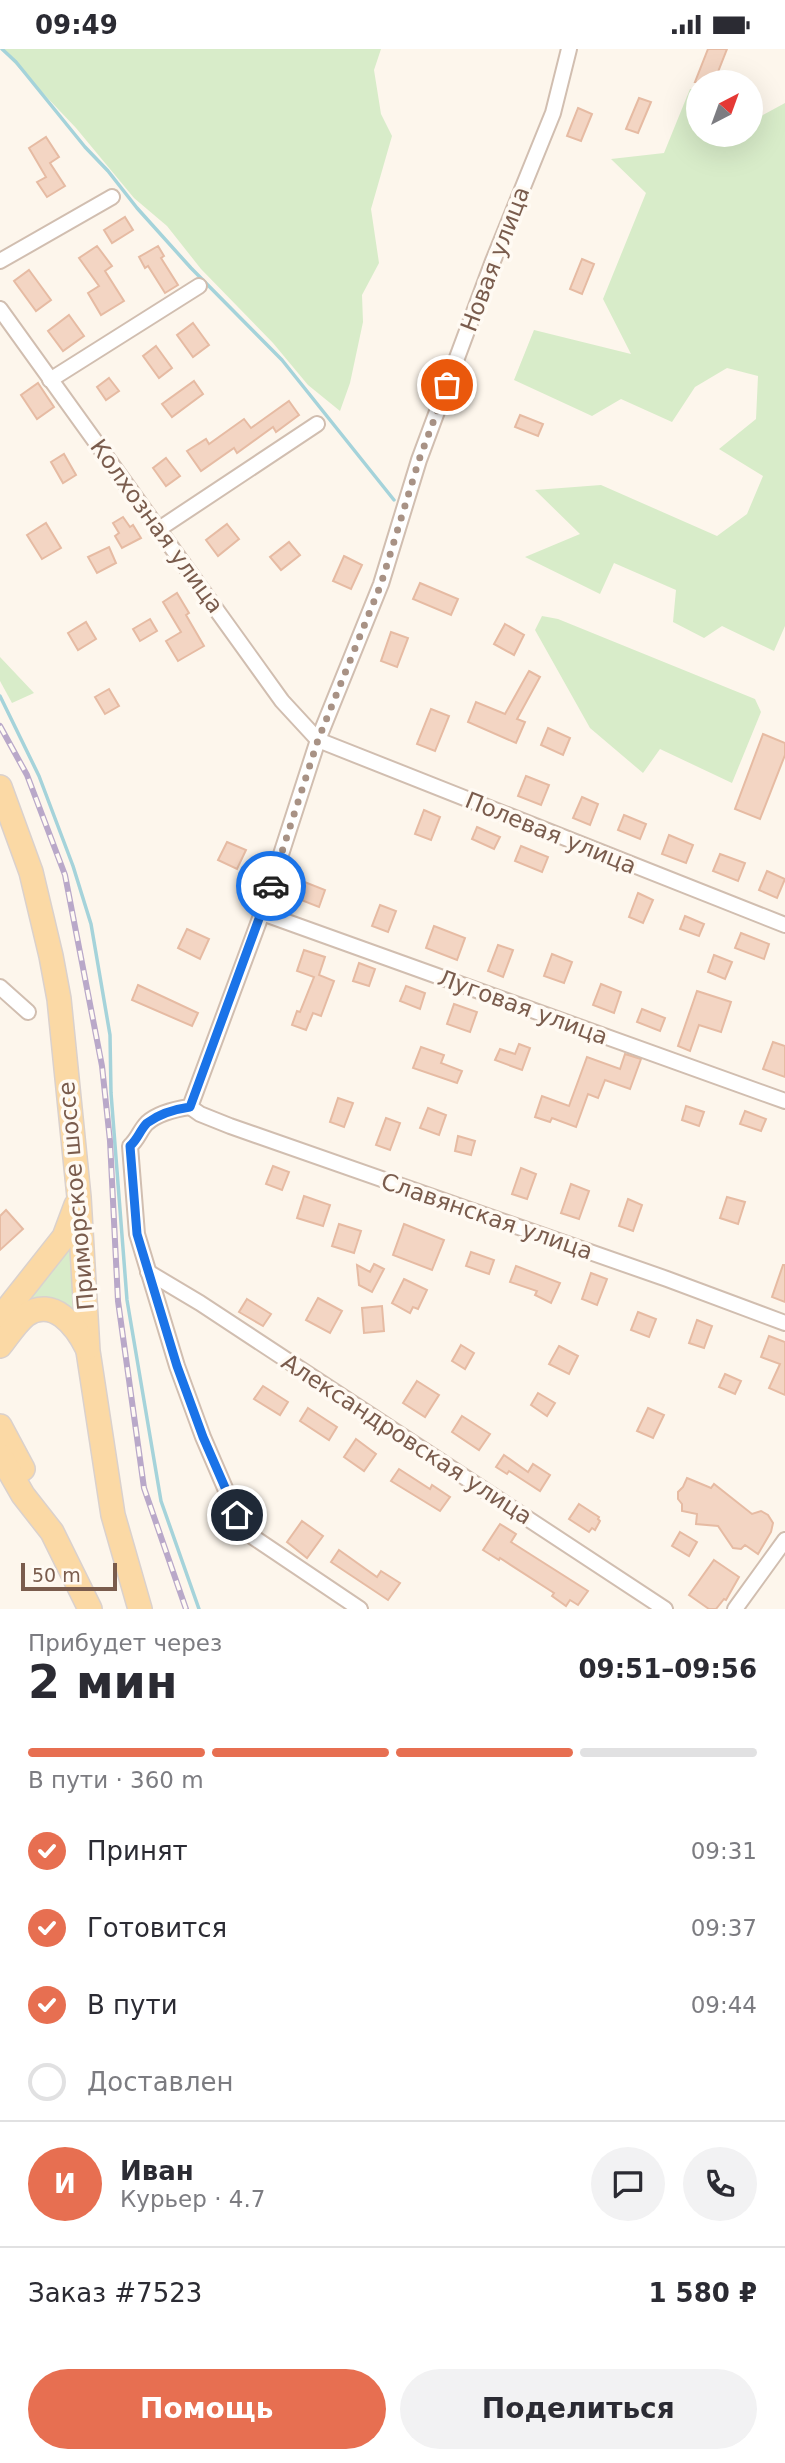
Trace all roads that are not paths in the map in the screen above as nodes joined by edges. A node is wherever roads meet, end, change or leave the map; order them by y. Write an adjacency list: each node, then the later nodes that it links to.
1 (569, 49): 9 (street, Новая улица)
2 (112, 197): 3 (street)
3 (0, 261)
4 (199, 286): 6 (street)
5 (0, 309): 6 (street, Колхозная улица)
6 (50, 380): 8 (street, Колхозная улица)
7 (317, 424): 8 (street)
8 (159, 529): 9 (street, Колхозная улица)
9 (318, 740): 11 (street, Новая улица); 12 (street, Полевая улица)
10 (0, 787): 17 (main road, Приморское шоссе)
11 (262, 913): 15 (street, Луговая улица); 16 (street, Новая улица)
12 (785, 925)
13 (0, 987): 14 (street)
14 (28, 1012)
15 (785, 1101)
16 (190, 1107): 18 (street); 20 (street, Славянская улица)
17 (79, 1197): 19 (main road); 22 (main road, Приморское шоссе)
18 (148, 1272): 31 (street); 32 (street, Александровская улица)
19 (0, 1318)
20 (785, 1323)
21 (0, 1346): 22 (main road)
22 (88, 1351): 30 (main road, Приморское шоссе)
23 (0, 1426): 27 (main road)
24 (0, 1455): 26 (main road)
25 (0, 1486): 26 (street)
26 (23, 1495): 27 (main road)
27 (52, 1532): 29 (main road)
28 (785, 1540): 33 (street)
29 (90, 1609)
30 (140, 1609)
31 (360, 1609)
32 (665, 1609)
33 (735, 1609)

